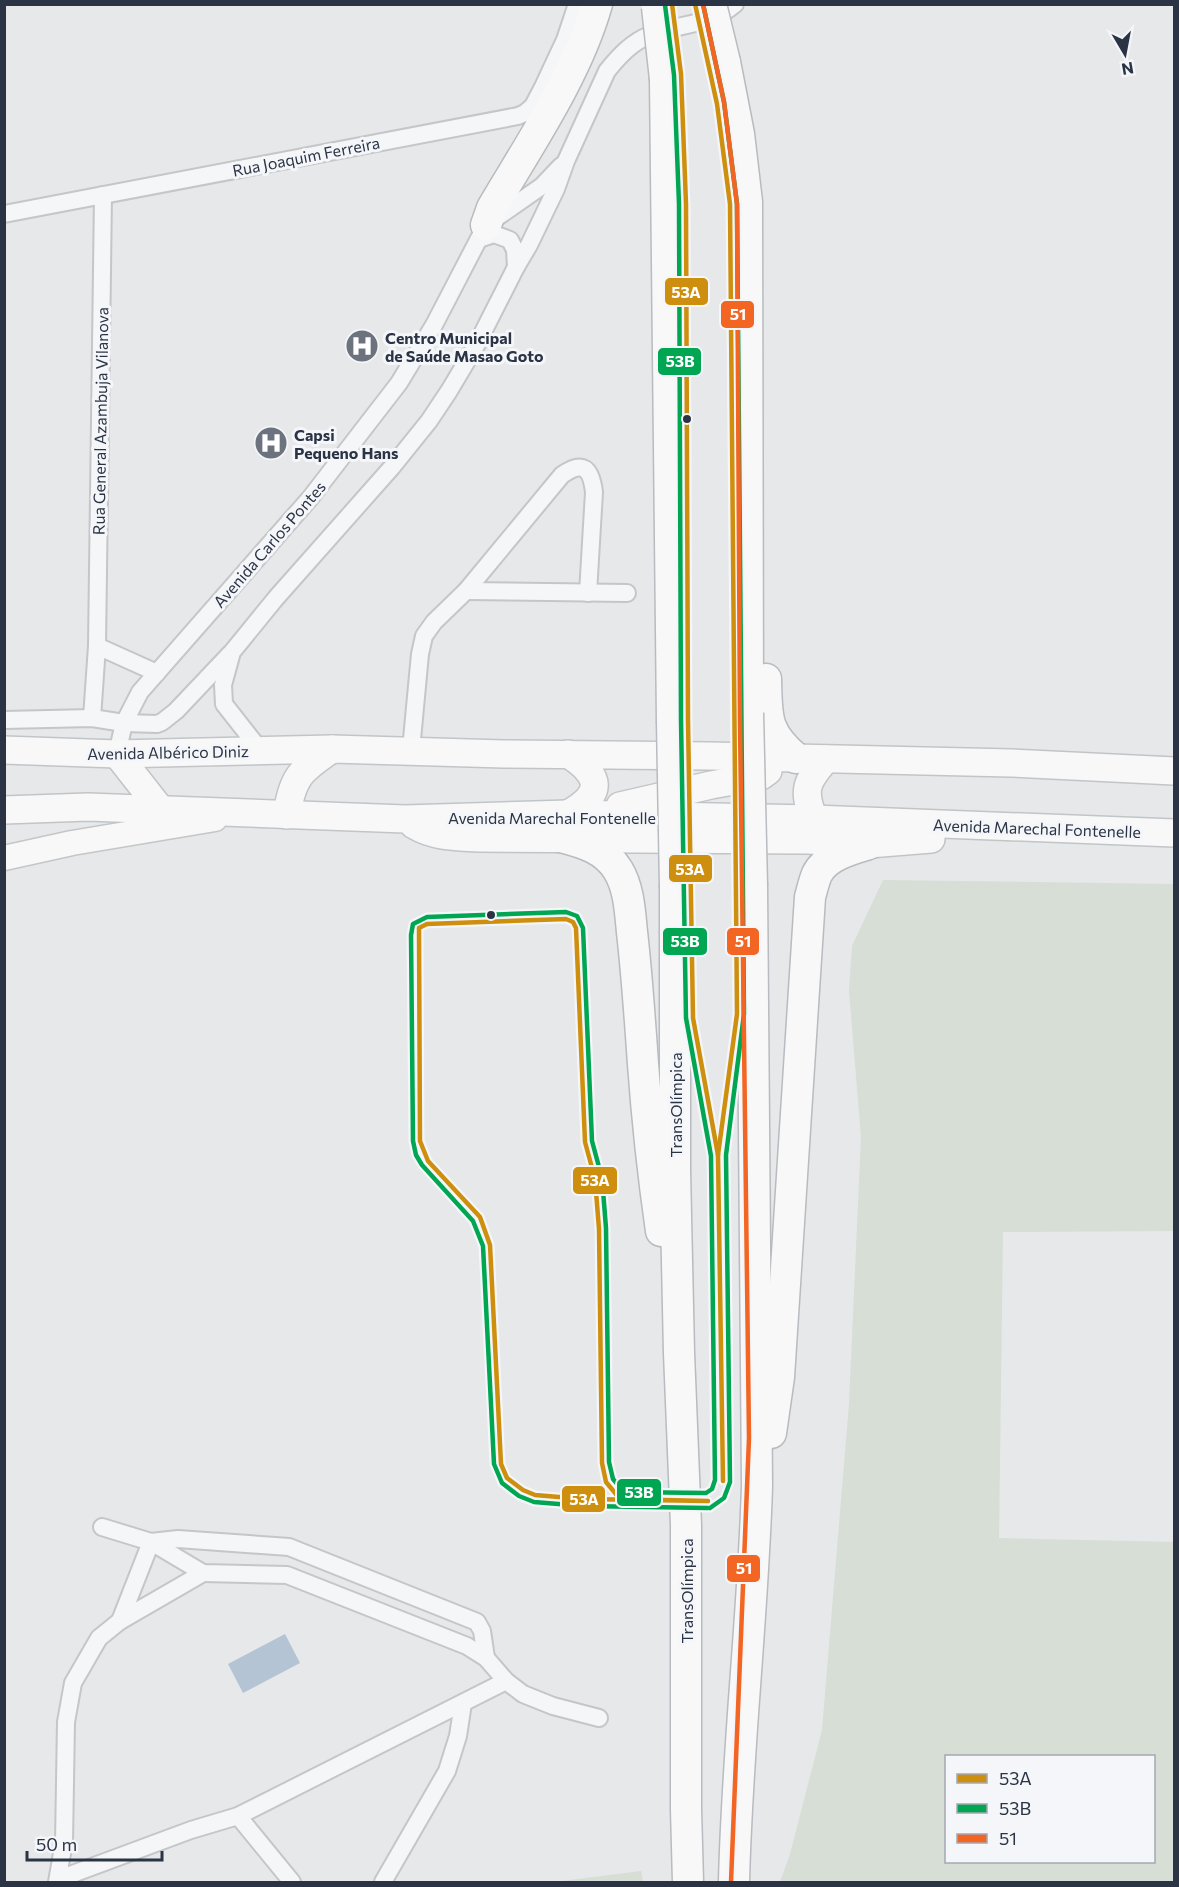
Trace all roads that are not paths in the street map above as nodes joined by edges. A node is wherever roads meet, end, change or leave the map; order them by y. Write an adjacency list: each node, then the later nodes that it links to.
1 (577, 4): 7 (street, Rua Joaquim Ferreira)
2 (597, 4): 9 (highway)
3 (711, 4): 20 (highway, bridge)
4 (735, 4): 6 (street, Avenida Carlos Pontes)
5 (657, 6): 39 (highway, TransOlímpica, bridge)
6 (566, 161): 9 (street, Avenida Carlos Pontes); 10 (street, Avenida Carlos Pontes)
7 (103, 195): 8 (street, Rua Joaquim Ferreira); 14 (street, Rua General Azambuja Vilanova)
8 (4, 214)
9 (482, 232): 10 (street); 16 (street, Avenida Carlos Pontes)
10 (516, 267): 15 (street, Avenida Carlos Pontes)
11 (466, 591): 13 (street); 13 (street); 23 (street)
12 (627, 592): 13 (street)
13 (588, 593)
14 (97, 646): 16 (street); 17 (street, Rua General Azambuja Vilanova)
15 (232, 652): 19 (street); 24 (street, Avenida Carlos Pontes)
16 (157, 674): 19 (street, Avenida Carlos Pontes)
17 (92, 718): 18 (street); 19 (street)
18 (4, 720)
19 (123, 723): 25 (street, Avenida Carlos Pontes)
20 (771, 739): 26 (main road); 27 (main road); 34 (main road); 40 (highway, bridge)
21 (332, 749): 23 (main road); 24 (main road, Avenida Albérico Diniz); 32 (main road)
22 (4, 750): 25 (main road, Avenida Albérico Diniz)
23 (411, 750): 26 (main road)
24 (261, 751): 25 (main road, Avenida Albérico Diniz)
25 (117, 754): 30 (main road)
26 (568, 754): 34 (main road)
27 (826, 759): 28 (main road); 33 (main road)
28 (1174, 771)
29 (4, 810): 30 (main road)
30 (161, 810): 31 (main road)
31 (247, 813): 32 (main road); 38 (main road)
32 (287, 815): 34 (main road)
33 (814, 819): 34 (main road, Avenida Marechal Fontenelle); 35 (main road, Avenida Marechal Fontenelle)
34 (574, 822): 37 (main road); 39 (highway)
35 (980, 825): 36 (main road, Avenida Marechal Fontenelle); 37 (main road)
36 (1174, 833)
37 (869, 844): 40 (highway)
38 (4, 858)
39 (679, 1353): 53 (highway, TransOlímpica)
40 (757, 1486): 54 (highway)
41 (102, 1527): 42 (street)
42 (151, 1542): 43 (street); 44 (street); 45 (street)
43 (203, 1573): 44 (street); 45 (street)
44 (120, 1621): 50 (street)
45 (486, 1658): 46 (street)
46 (506, 1681): 47 (street); 48 (street)
47 (463, 1703): 49 (street); 52 (street)
48 (599, 1718)
49 (238, 1816): 50 (street); 51 (street)
50 (58, 1881)
51 (292, 1882)
52 (383, 1882)
53 (688, 1882)
54 (734, 1882)

